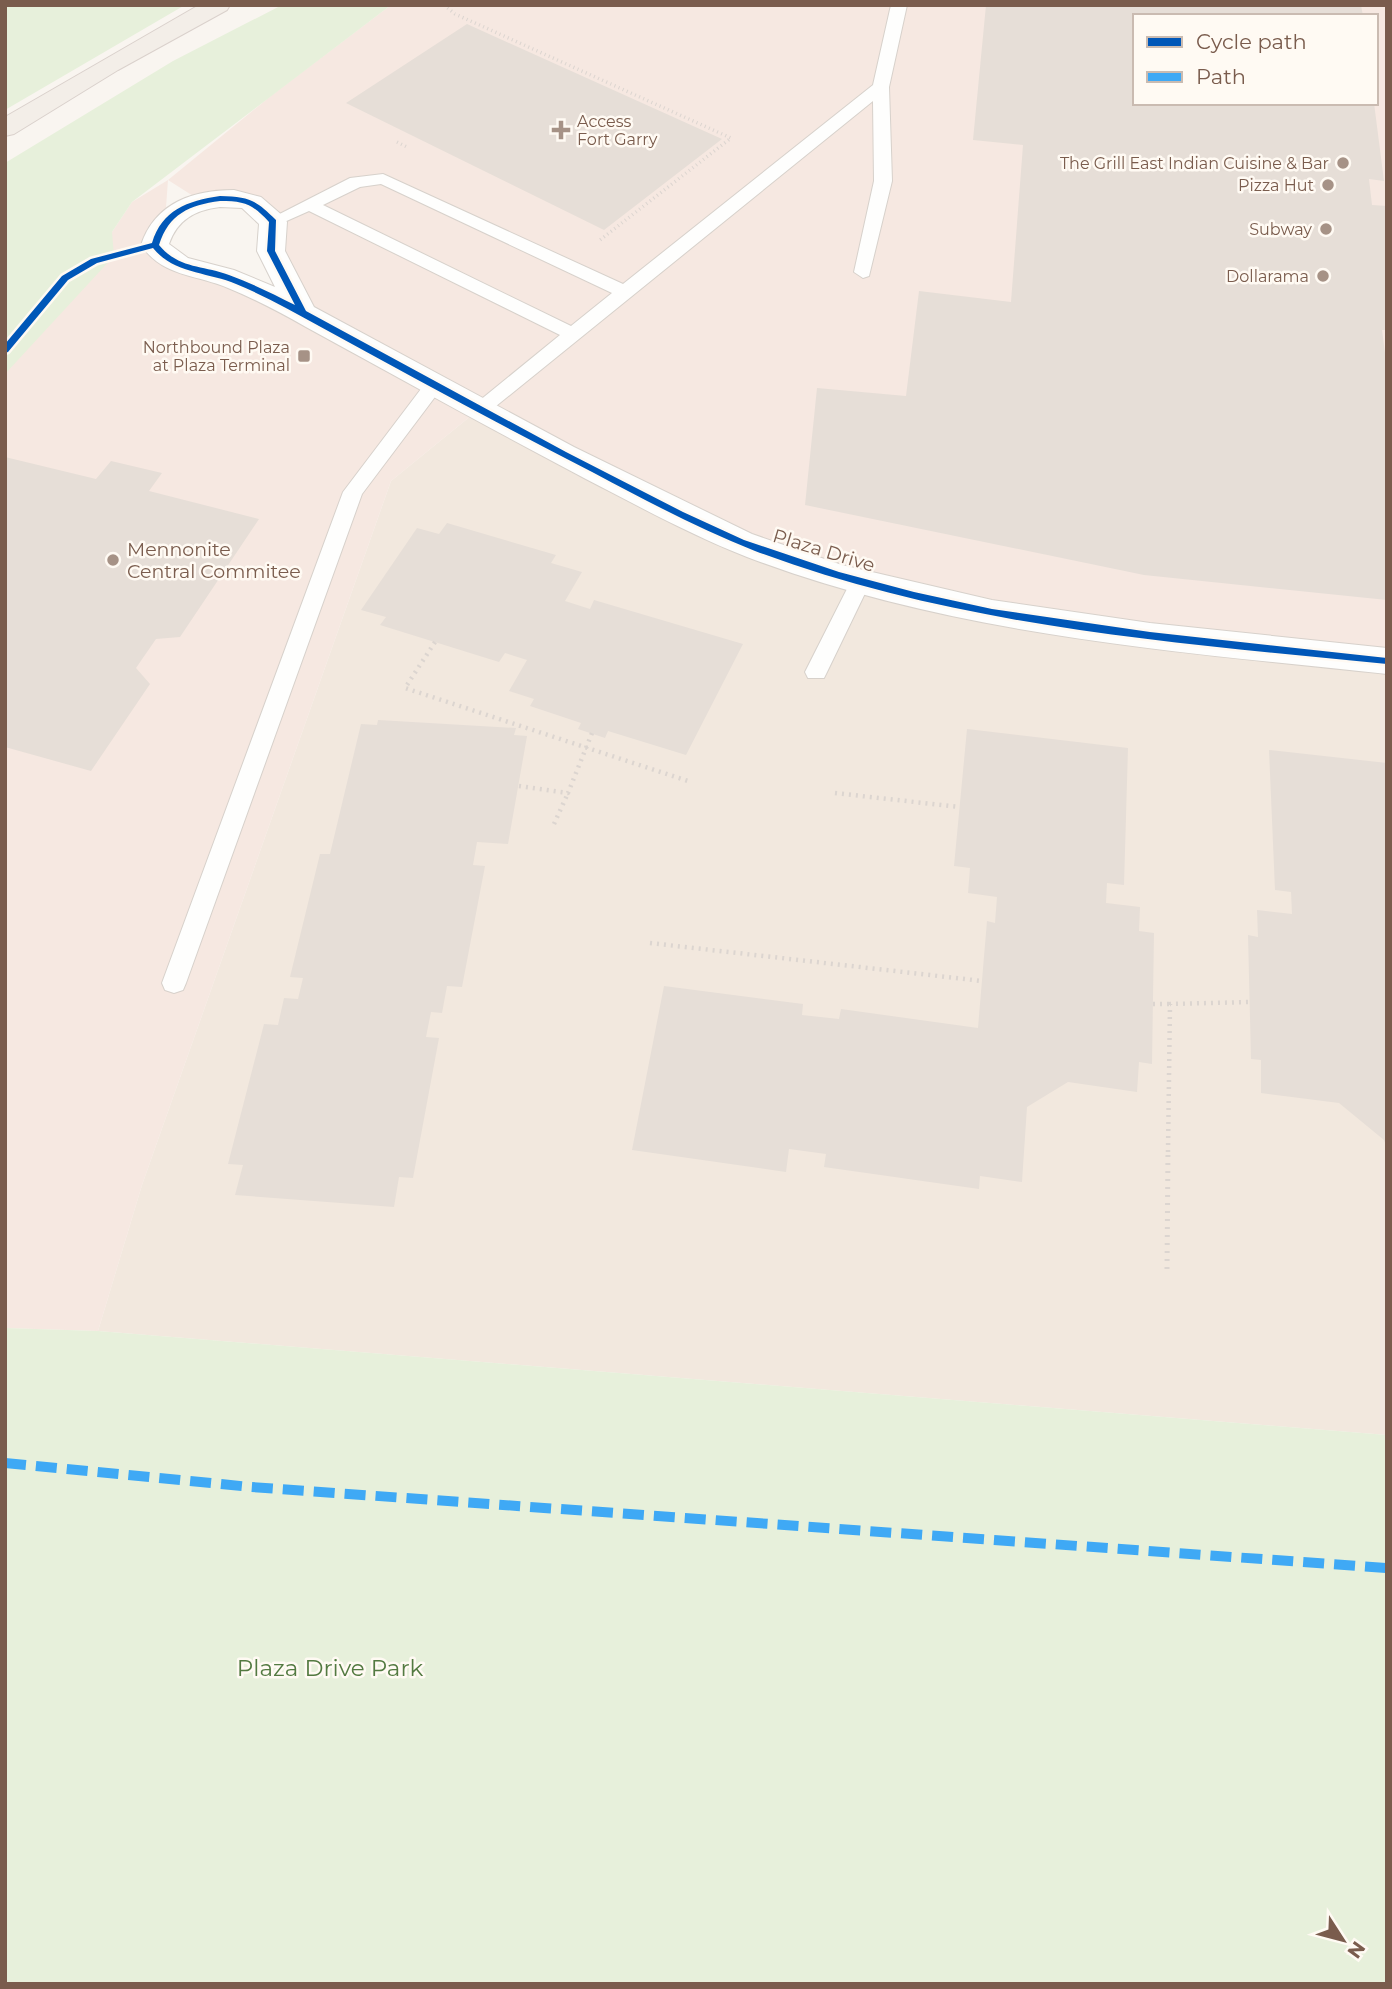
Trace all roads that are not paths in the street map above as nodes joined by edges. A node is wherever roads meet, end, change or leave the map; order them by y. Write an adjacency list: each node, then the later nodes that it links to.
1 (218, 5): 4 (main road)
2 (899, 5): 3 (lane)
3 (881, 87): 7 (lane); 8 (lane)
4 (5, 128)
5 (310, 205): 6 (lane); 8 (lane); 10 (lane)
6 (272, 222): 9 (street); 9 (street, Plaza Drive)
7 (863, 272)
8 (625, 292): 10 (lane)
9 (302, 312): 11 (street, Plaza Drive)
10 (573, 334): 12 (lane)
11 (434, 385): 12 (street, Plaza Drive); 16 (lane)
12 (478, 410): 13 (street, Plaza Drive)
13 (861, 581): 14 (street, Plaza Drive); 15 (lane)
14 (1387, 661)
15 (816, 672)
16 (174, 984)

